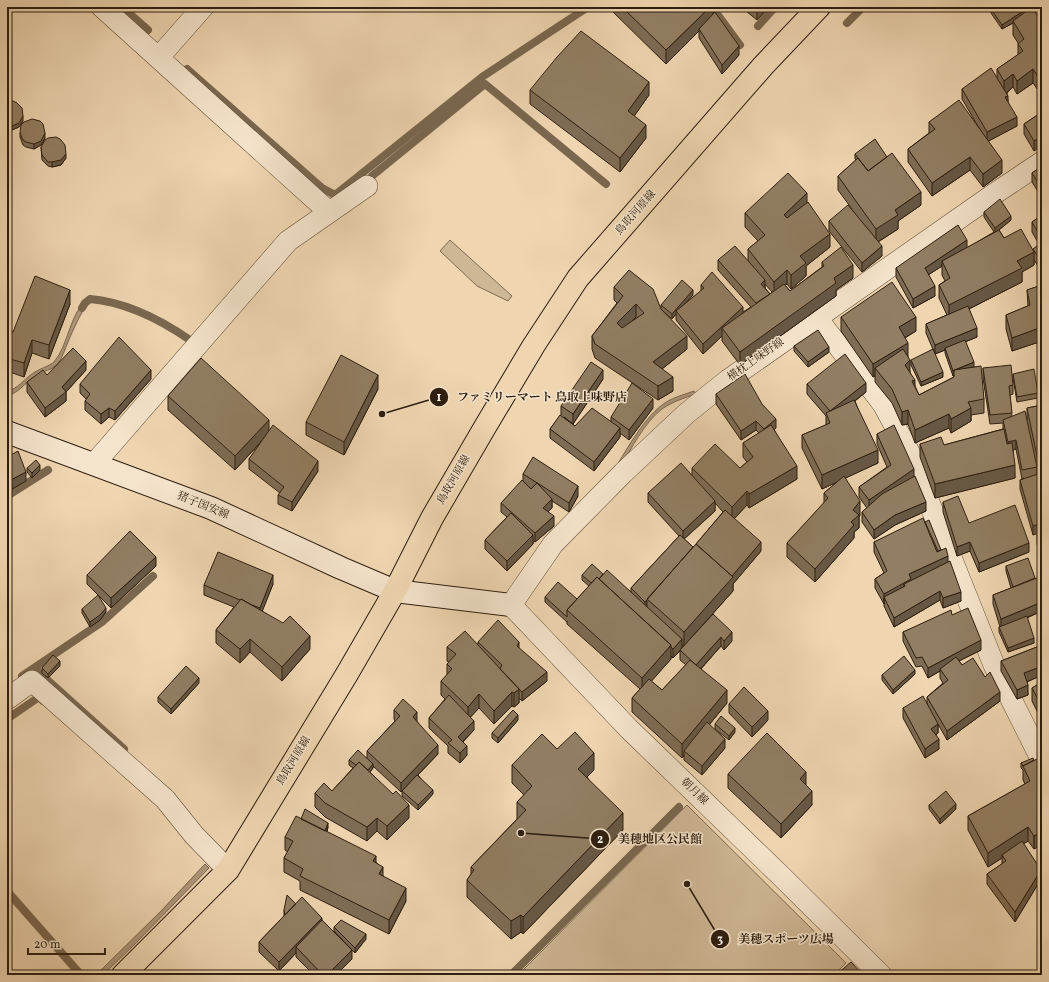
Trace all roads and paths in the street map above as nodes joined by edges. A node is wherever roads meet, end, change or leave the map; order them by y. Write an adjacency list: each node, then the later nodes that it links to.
1 (102, 7): 4 (street)
2 (202, 7): 4 (street)
3 (819, 7): 11 (main road, 鳥取河原線)
4 (158, 57): 7 (street)
5 (1042, 162): 8 (street, 横枕上味野線)
6 (367, 186): 7 (street)
7 (329, 212): 10 (street)
8 (816, 318): 12 (street, 横枕上味野線); 14 (street)
9 (7, 432): 10 (main road, 猪子国安線)
10 (94, 464): 11 (main road, 猪子国安線)
11 (395, 591): 12 (main road, 猪子国安線); 15 (main road, 鳥取河原線)
12 (511, 605): 17 (street, 朝月線)
13 (7, 699): 15 (street)
14 (1042, 761)
15 (228, 870): 16 (main road, 鳥取河原線)
16 (123, 975)
17 (881, 975)

